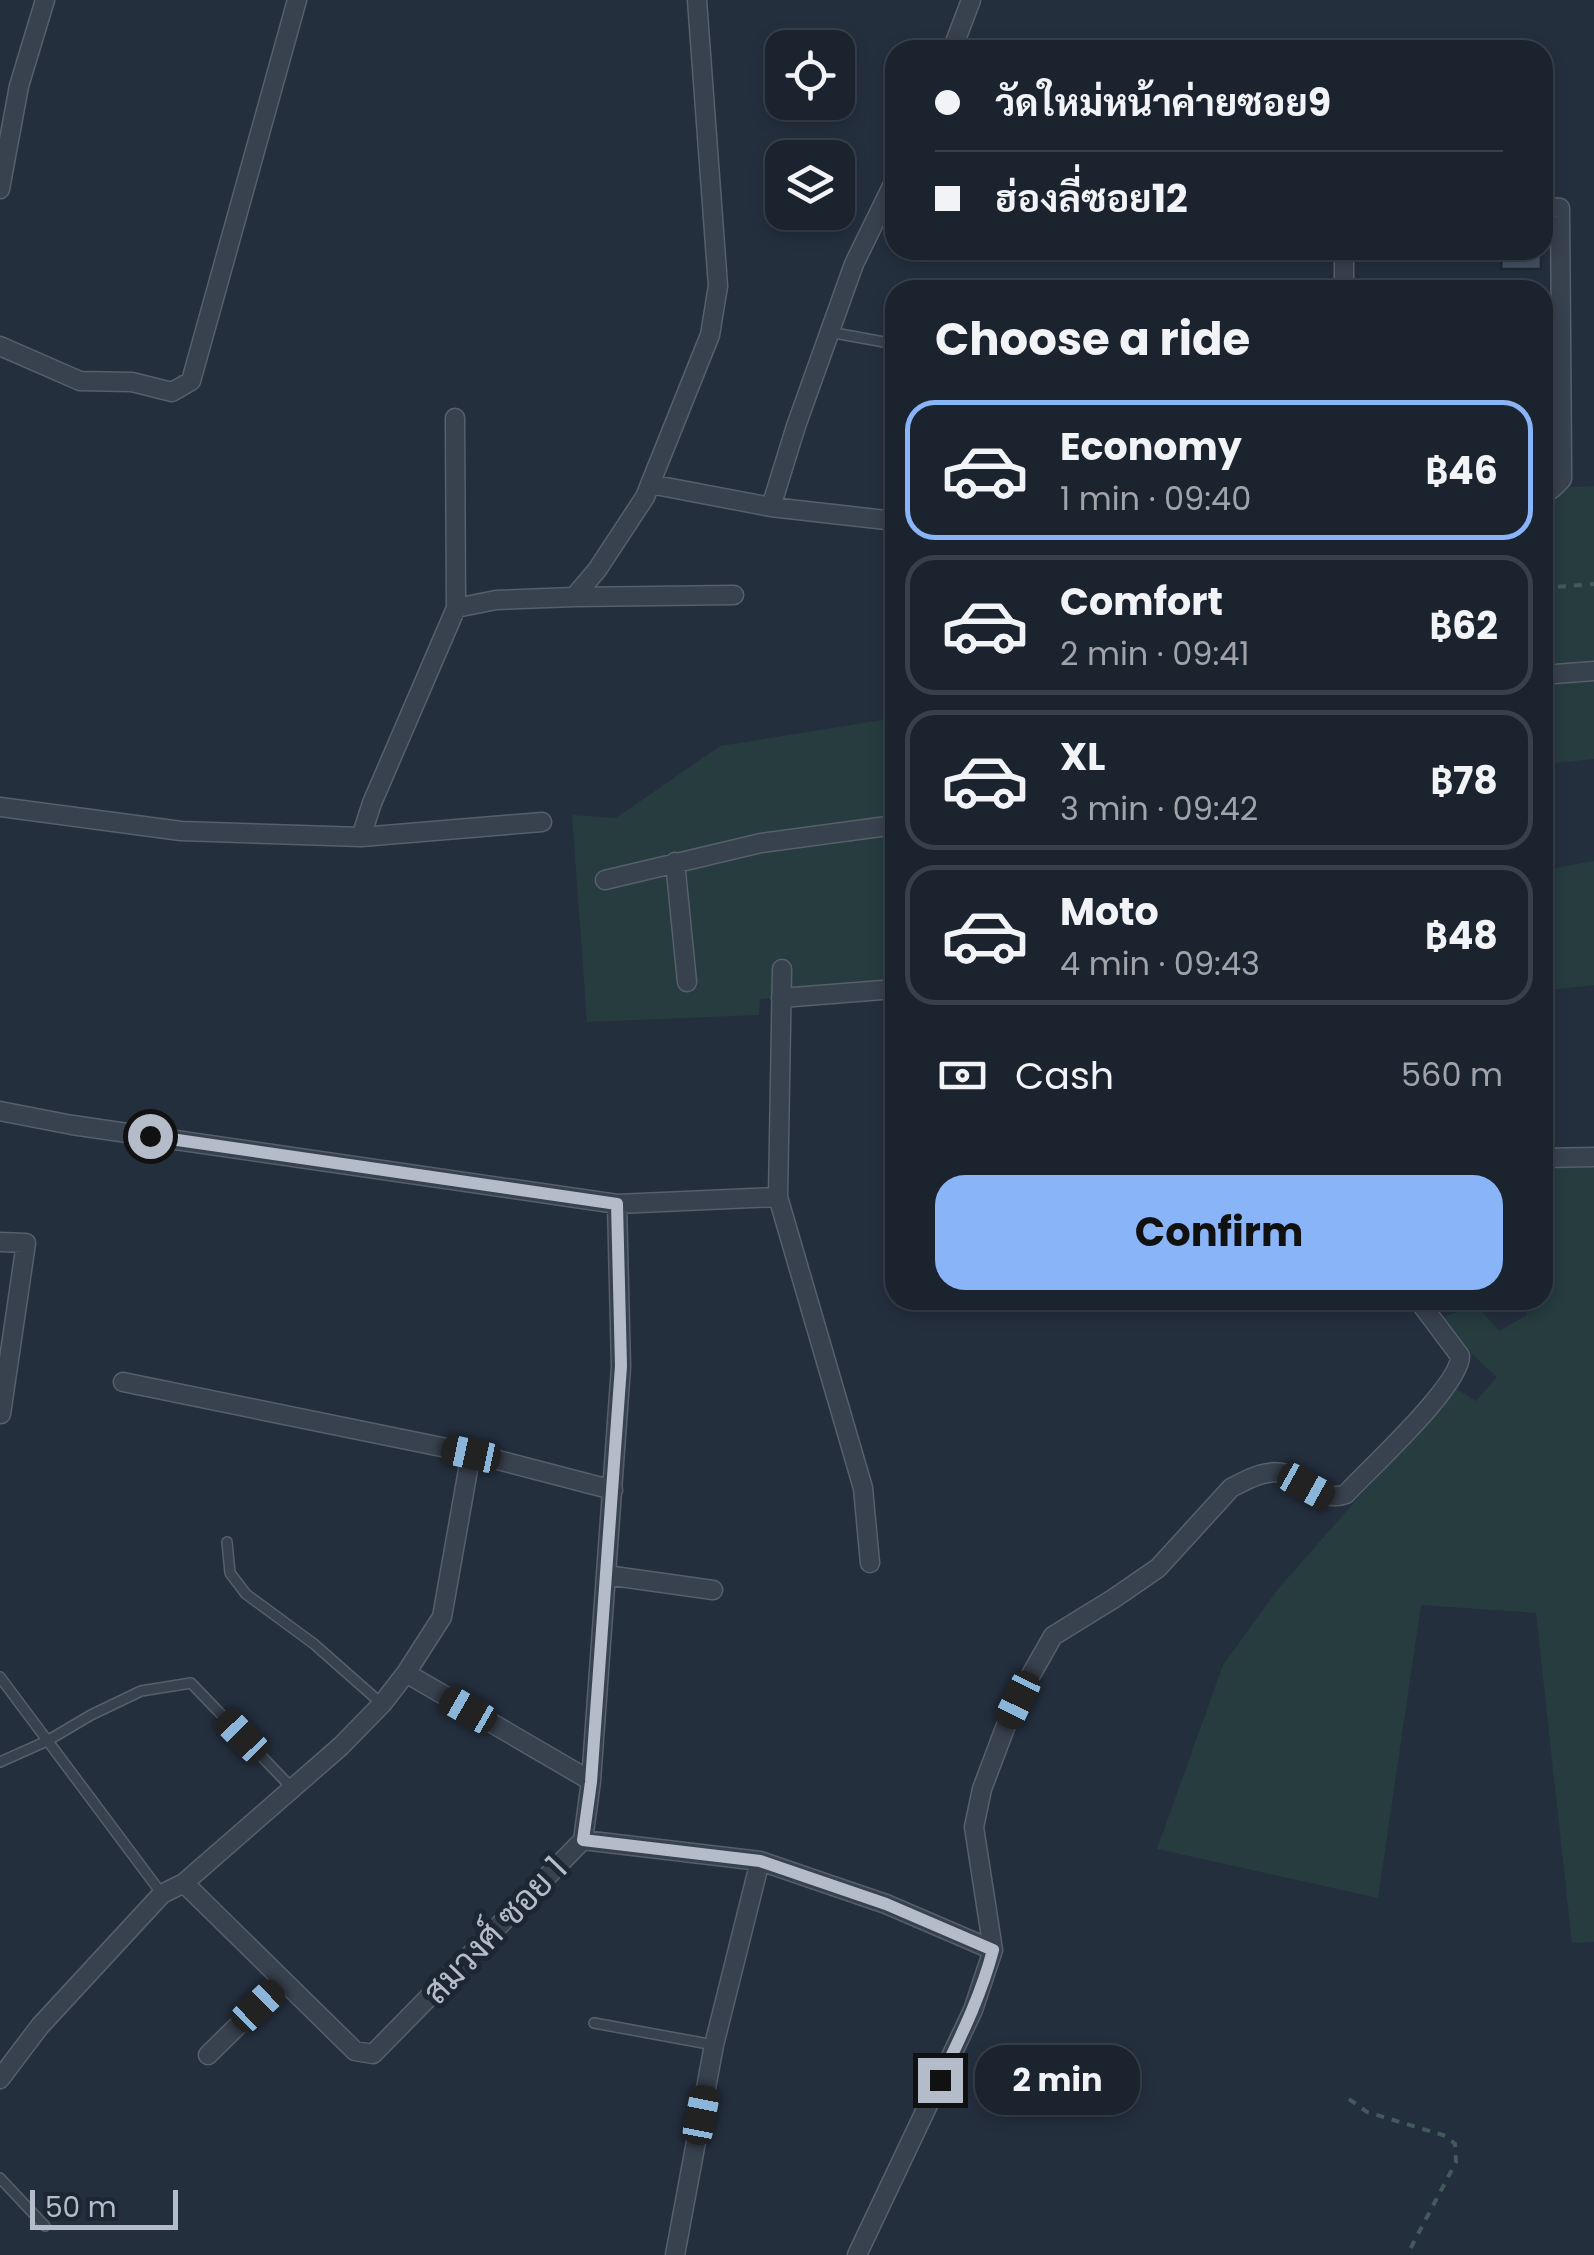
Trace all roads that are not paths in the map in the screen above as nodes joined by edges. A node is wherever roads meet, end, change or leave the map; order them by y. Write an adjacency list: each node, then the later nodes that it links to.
1 (45, 0): 6 (street)
2 (297, 0): 12 (street)
3 (697, 0): 14 (street)
4 (971, 0): 5 (street)
5 (956, 40)
6 (9, 84): 7 (street)
7 (0, 190)
8 (885, 200): 10 (street)
9 (1553, 207): 15 (street)
10 (828, 332): 11 (lane); 16 (street)
11 (885, 342)
12 (0, 346)
13 (455, 418): 20 (street)
14 (650, 484): 16 (street); 19 (street)
15 (1553, 488)
16 (771, 508): 17 (street)
17 (885, 520)
18 (734, 595): 19 (street)
19 (574, 597): 20 (street)
20 (456, 608): 26 (street)
21 (1594, 671): 22 (street)
22 (1553, 675)
23 (0, 807): 26 (street)
24 (542, 822): 26 (street)
25 (885, 826): 27 (street)
26 (360, 836)
27 (674, 862): 28 (street); 30 (street)
28 (605, 880)
29 (782, 969): 32 (street)
30 (686, 982)
31 (885, 990): 32 (street)
32 (781, 998): 36 (street)
33 (0, 1110): 37 (street)
34 (1594, 1156): 35 (street)
35 (1553, 1158)
36 (778, 1197): 37 (street); 45 (street)
37 (617, 1204): 43 (street, สมวงศ์ ซอย 1)
38 (0, 1242): 41 (street)
39 (1426, 1310): 59 (street)
40 (123, 1382): 42 (street)
41 (1, 1414)
42 (471, 1454): 43 (street); 48 (street)
43 (613, 1490): 46 (street, สมวงศ์ ซอย 1)
44 (227, 1542): 50 (lane)
45 (870, 1564)
46 (606, 1574): 47 (street); 53 (street, สมวงศ์ ซอย 1)
47 (713, 1590)
48 (406, 1674): 50 (street); 53 (street)
49 (0, 1676): 51 (lane)
50 (382, 1704): 54 (street)
51 (47, 1741): 52 (lane); 54 (lane); 58 (lane)
52 (0, 1762)
53 (591, 1782): 55 (street, สมวงศ์ ซอย 1)
54 (292, 1788): 57 (street)
55 (583, 1840): 56 (street); 60 (street, สมวงศ์ ซอย 1)
56 (760, 1861): 59 (street); 62 (street)
57 (184, 1883): 58 (street); 60 (street, สมวงศ์ ซอย 1)
58 (162, 1894): 64 (street)
59 (993, 1950): 68 (street)
60 (283, 1981): 63 (street)
61 (594, 2023): 62 (lane)
62 (714, 2045): 67 (street)
63 (208, 2055)
64 (0, 2079)
65 (0, 2178): 66 (lane)
66 (45, 2226)
67 (675, 2255)
68 (857, 2255)

